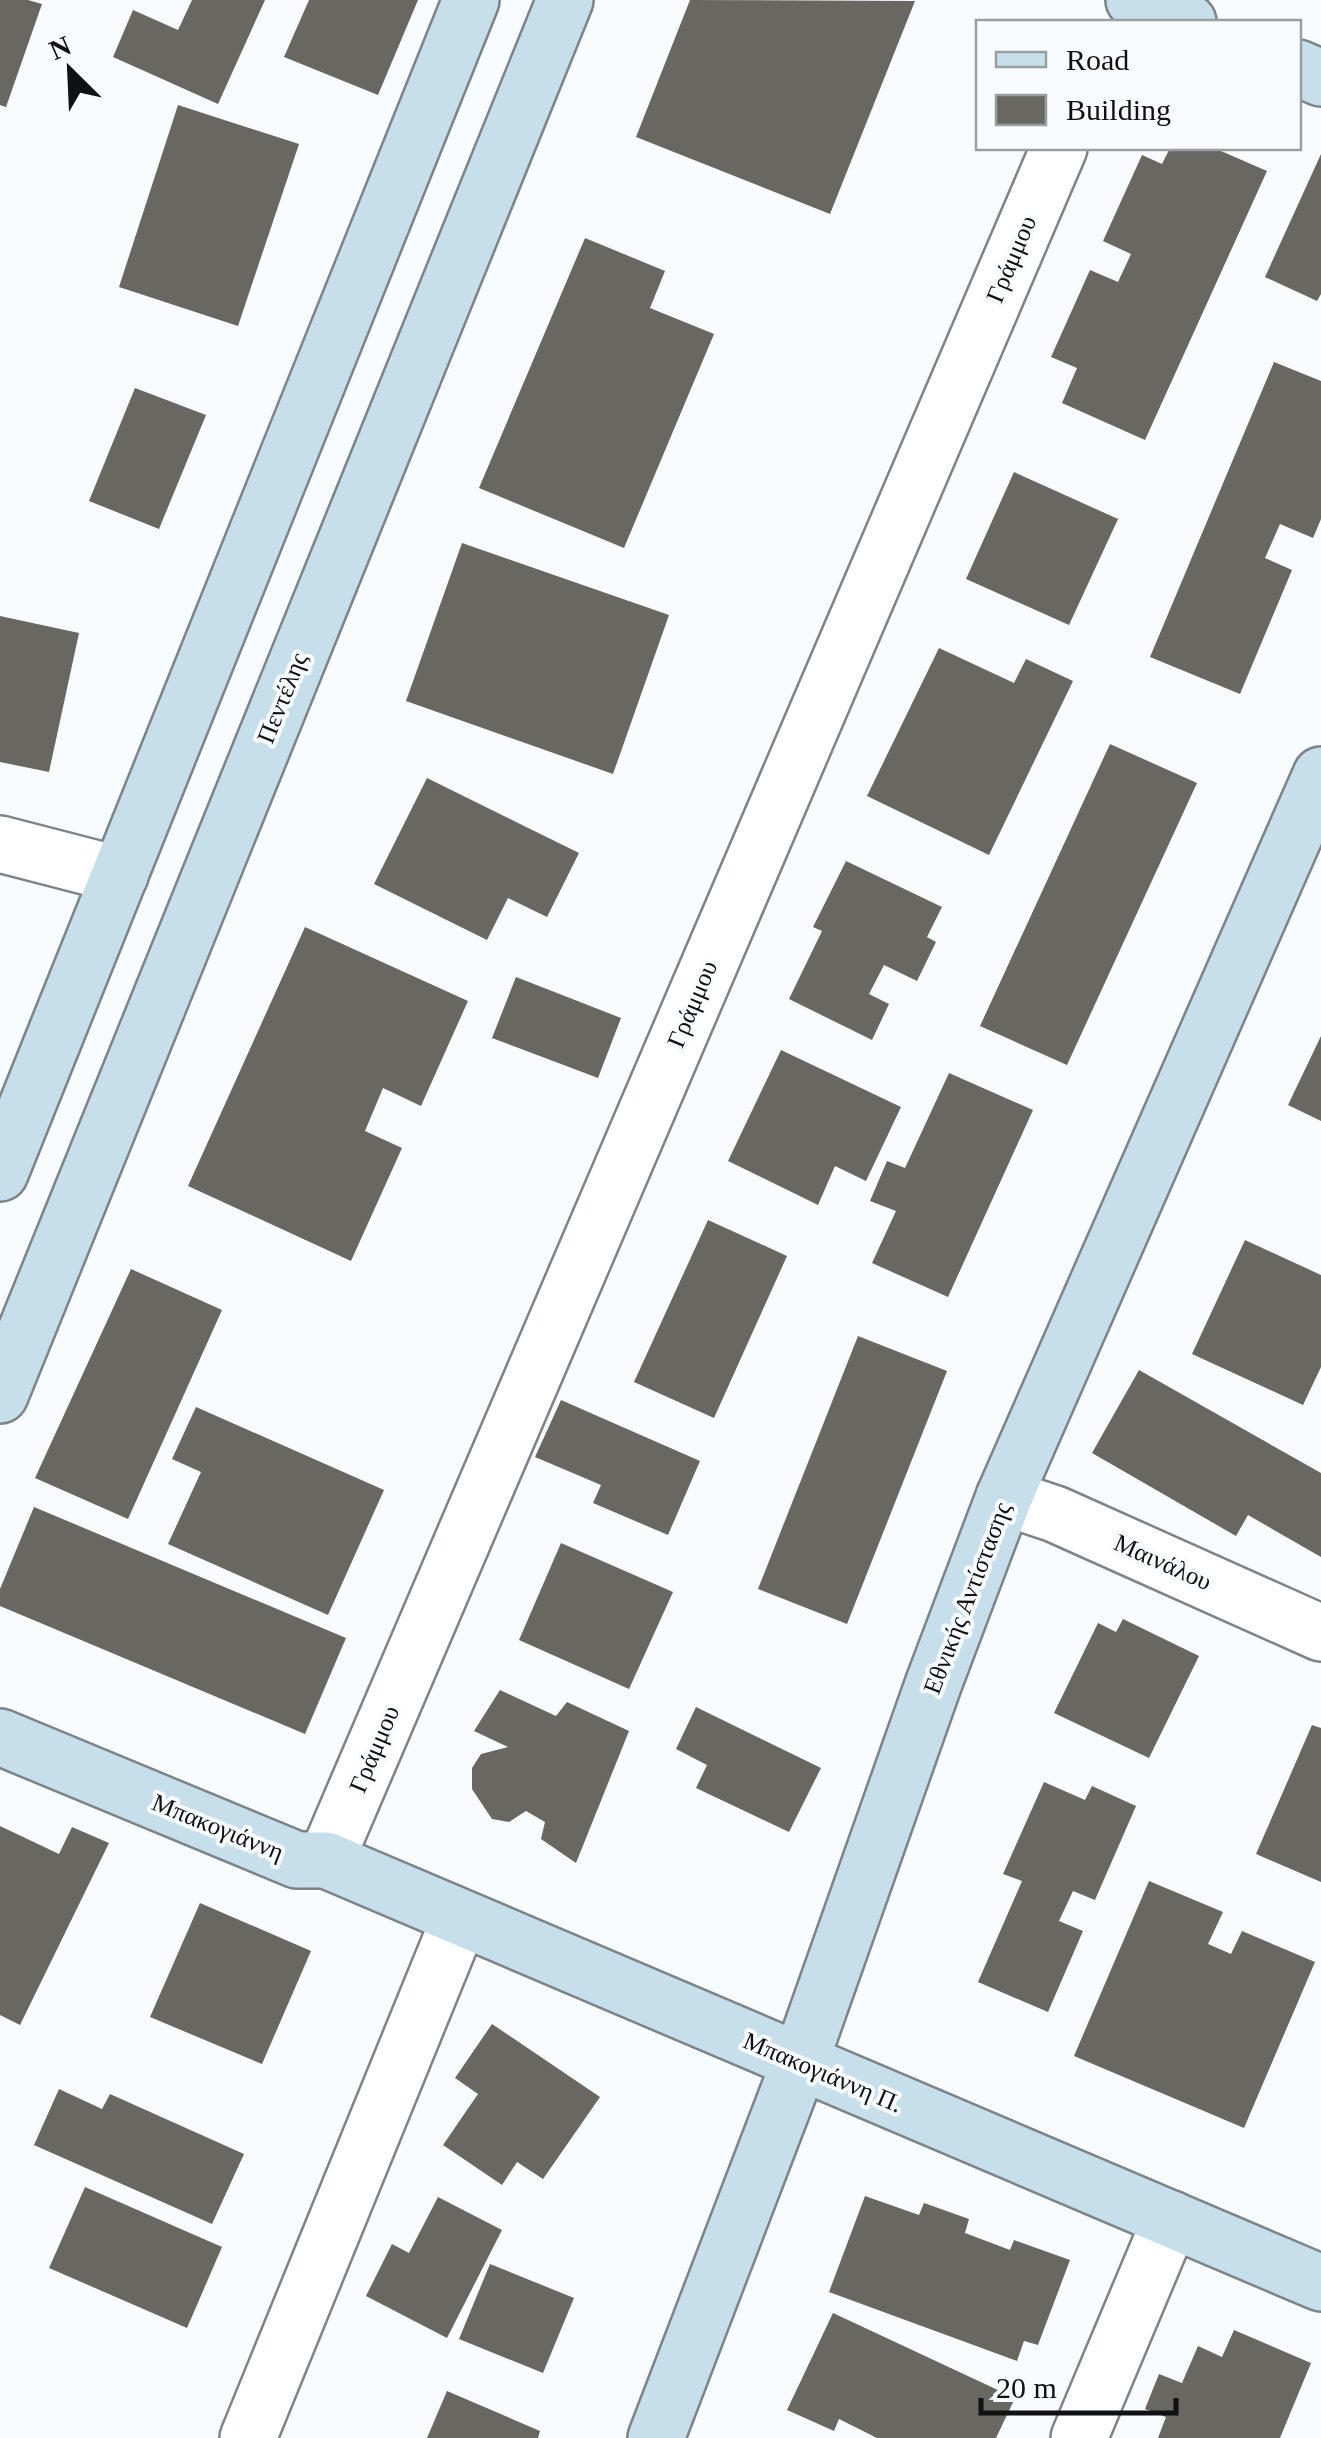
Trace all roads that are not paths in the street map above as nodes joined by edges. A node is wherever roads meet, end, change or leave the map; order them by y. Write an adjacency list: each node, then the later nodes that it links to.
1 (471, 0): 8 (street)
2 (564, 0): 10 (street, Πεντέλης)
3 (1134, 0): 4 (street)
4 (1183, 20)
5 (1058, 150): 15 (street, Γράμμου)
6 (1321, 775): 11 (street, Εθνικής Αντίστασης)
7 (0, 844): 8 (street)
8 (120, 875): 9 (street)
9 (0, 1173)
10 (0, 1396)
11 (1004, 1496): 12 (street, Μαινάλου); 17 (street, Εθνικής Αντίστασης)
12 (1321, 1633)
13 (0, 1710): 15 (street, Μπακογιάννη)
14 (0, 1737): 15 (street, Μπακογιάννη)
15 (326, 1860): 16 (street, Μπακογιάννη Π.)
16 (460, 1918): 17 (street, Μπακογιάννη Π.); 20 (street)
17 (800, 2062): 18 (street, Μπακογιάννη Π.); 21 (street, Εθνικής Αντίστασης)
18 (1171, 2220): 19 (street, Μπακογιάννη Π.); 22 (street)
19 (1321, 2283)
20 (248, 2438)
21 (656, 2438)
22 (1079, 2438)

